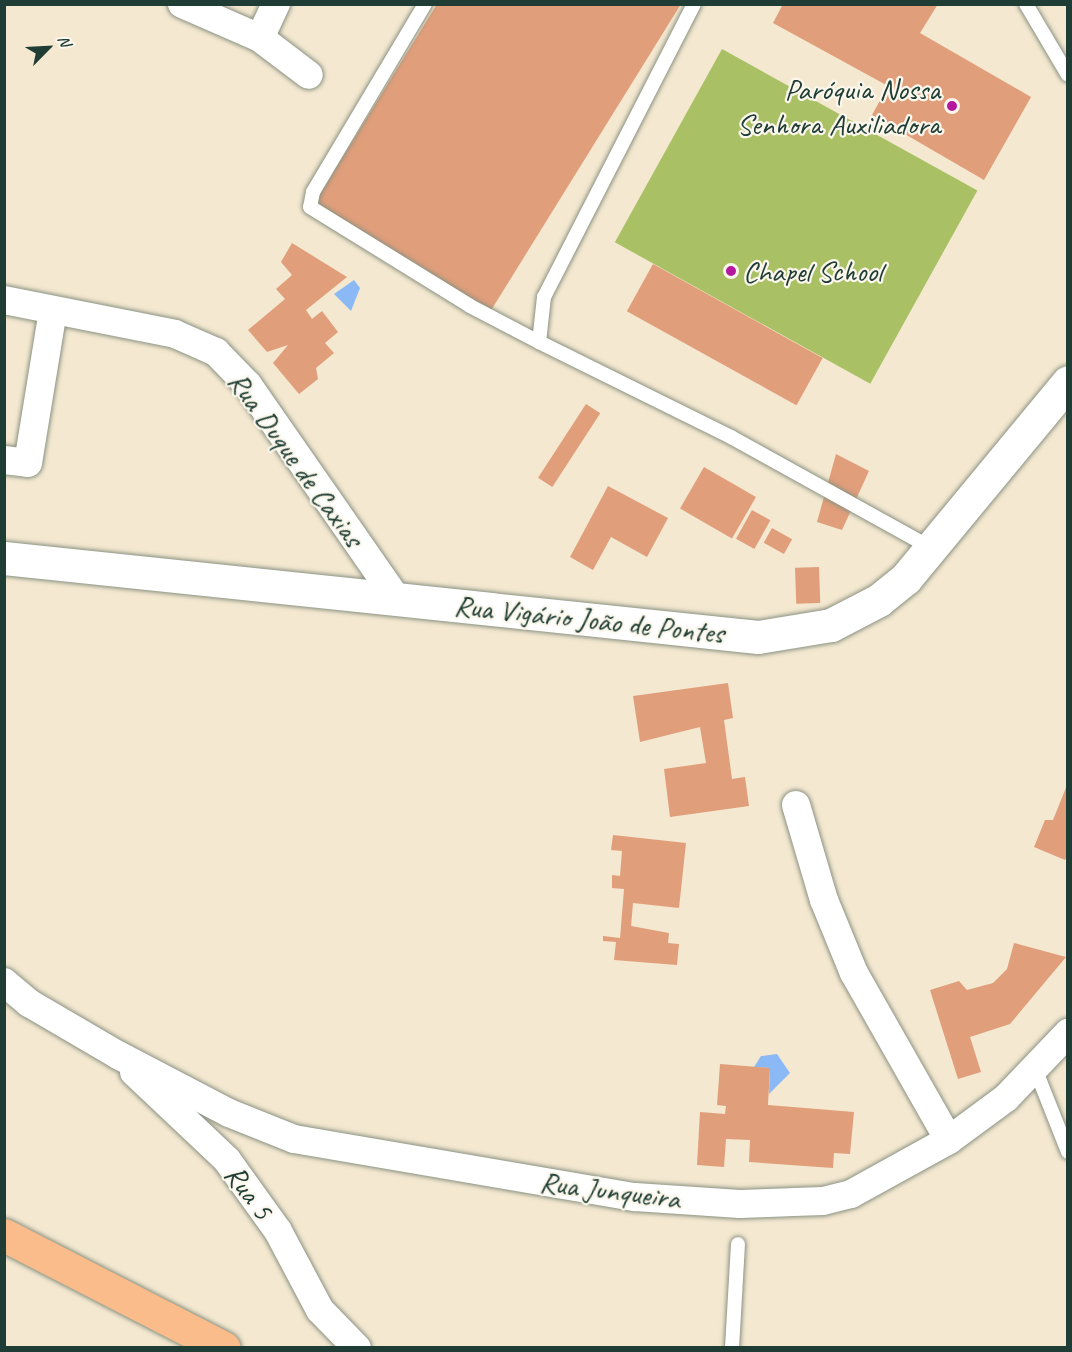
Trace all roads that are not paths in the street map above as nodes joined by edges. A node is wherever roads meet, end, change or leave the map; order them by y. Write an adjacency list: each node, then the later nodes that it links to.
1 (182, 4): 6 (street)
2 (276, 4): 6 (street)
3 (425, 4): 11 (lane)
4 (694, 4): 11 (lane)
5 (1026, 4): 8 (lane)
6 (260, 39): 7 (street)
7 (309, 75)
8 (1068, 75)
9 (4, 300): 10 (street, Rua Duque de Caxias)
10 (53, 311): 13 (street); 16 (street, Rua Duque de Caxias)
11 (539, 342): 14 (lane)
12 (1068, 382): 14 (street, Rua Vigário João de Pontes)
13 (4, 460)
14 (934, 549): 16 (street, Rua Vigário João de Pontes)
15 (4, 558): 16 (street, Rua Vigário João de Pontes)
16 (396, 599)
17 (796, 805): 22 (street)
18 (4, 982): 20 (street)
19 (1068, 1033): 21 (street, Rua Junqueira)
20 (118, 1055): 22 (street, Rua Junqueira); 27 (street, Rua 5)
21 (1036, 1071): 22 (street, Rua Junqueira); 23 (lane)
22 (949, 1140)
23 (1068, 1152)
24 (4, 1235): 26 (main road)
25 (738, 1244): 28 (lane)
26 (224, 1347)
27 (357, 1347)
28 (732, 1347)

